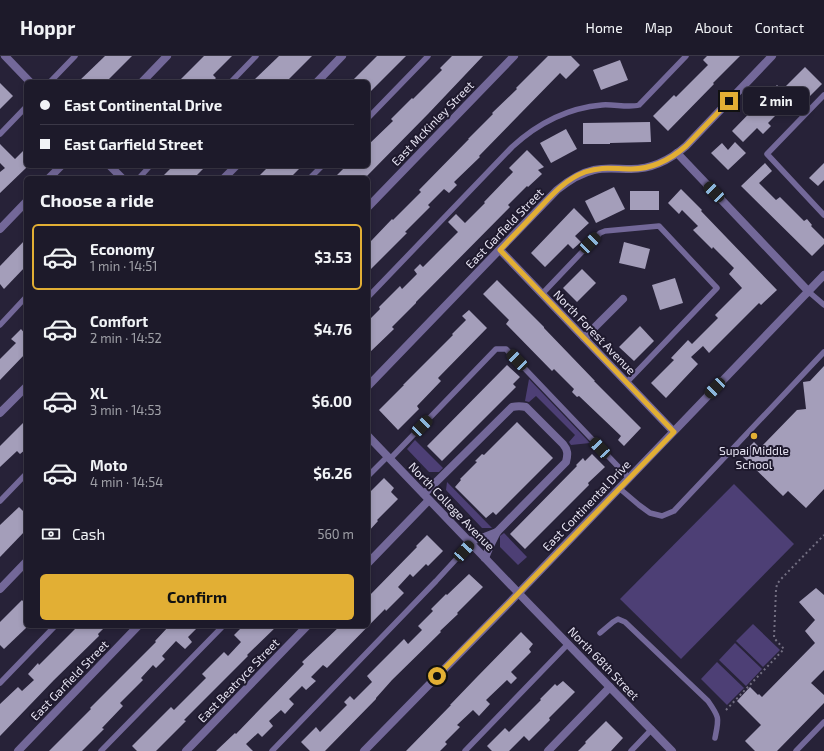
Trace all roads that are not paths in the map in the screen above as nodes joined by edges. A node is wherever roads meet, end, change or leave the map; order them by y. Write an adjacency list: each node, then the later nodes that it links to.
1 (5, 56): 10 (street)
2 (75, 56): 11 (lane)
3 (167, 56): 12 (street)
4 (256, 56): 13 (lane)
5 (342, 56): 14 (street)
6 (428, 56): 17 (lane)
7 (514, 56): 31 (street, East McKinley Street)
8 (686, 56): 38 (lane)
9 (772, 56): 19 (street, East Garfield Street)
10 (28, 80)
11 (52, 80)
12 (144, 80)
13 (233, 80)
14 (319, 80)
15 (824, 95): 32 (lane)
16 (24, 109): 18 (lane)
17 (370, 116)
18 (0, 134)
19 (677, 153): 34 (street, East Garfield Street); 36 (street)
20 (59, 168): 25 (street)
21 (112, 168): 26 (street)
22 (148, 168): 27 (lane)
23 (234, 168): 28 (street)
24 (320, 168): 29 (lane)
25 (51, 176)
26 (120, 176)
27 (141, 176)
28 (226, 176)
29 (312, 176)
30 (24, 204): 33 (street)
31 (370, 205)
32 (824, 215)
33 (0, 229)
34 (500, 250): 37 (street, North Forest Avenue); 46 (street, East Garfield Street)
35 (824, 275): 36 (street, East Continental Drive)
36 (808, 292): 41 (lane); 49 (street, East Continental Drive)
37 (542, 294): 43 (street, North Forest Avenue); 45 (lane)
38 (370, 295)
39 (24, 299): 42 (lane)
40 (623, 299): 43 (street)
41 (824, 305)
42 (0, 325)
43 (584, 338): 45 (street, North Forest Avenue)
44 (824, 352): 55 (lane)
45 (627, 382): 49 (street, North Forest Avenue)
46 (370, 384)
47 (24, 388): 48 (street)
48 (0, 414)
49 (674, 432): 54 (street, East Continental Drive)
50 (370, 438): 51 (street, North College Avenue)
51 (389, 458): 52 (lane); 54 (lane); 56 (street, North College Avenue)
52 (370, 474)
53 (24, 476): 57 (lane)
54 (629, 478): 55 (street, East Continental Drive)
55 (619, 488): 64 (street, East Continental Drive)
56 (427, 497): 58 (street); 59 (street, North College Avenue); 61 (street)
57 (0, 501)
58 (497, 532): 59 (street); 60 (street)
59 (470, 542): 60 (street, North College Avenue); 79 (lane)
60 (485, 558): 64 (street, North College Avenue)
61 (370, 561)
62 (24, 564): 63 (street)
63 (0, 589)
64 (518, 593): 70 (street, North 68th Street); 80 (street, East Continental Drive)
65 (53, 628): 71 (lane)
66 (136, 628): 76 (street, East Garfield Street)
67 (221, 628): 77 (lane)
68 (305, 628): 78 (street, East Beatryce Street)
69 (600, 633): 75 (lane)
70 (568, 644): 72 (street, North 68th Street); 81 (lane)
71 (0, 683)
72 (610, 687): 74 (street, North 68th Street); 82 (street)
73 (824, 722): 85 (lane)
74 (652, 730): 83 (lane); 84 (street, North 68th Street)
75 (715, 738)
76 (18, 751)
77 (101, 751)
78 (186, 751)
79 (272, 751)
80 (364, 751)
81 (465, 751)
82 (548, 751)
83 (632, 751)
84 (672, 751)
85 (796, 751)

